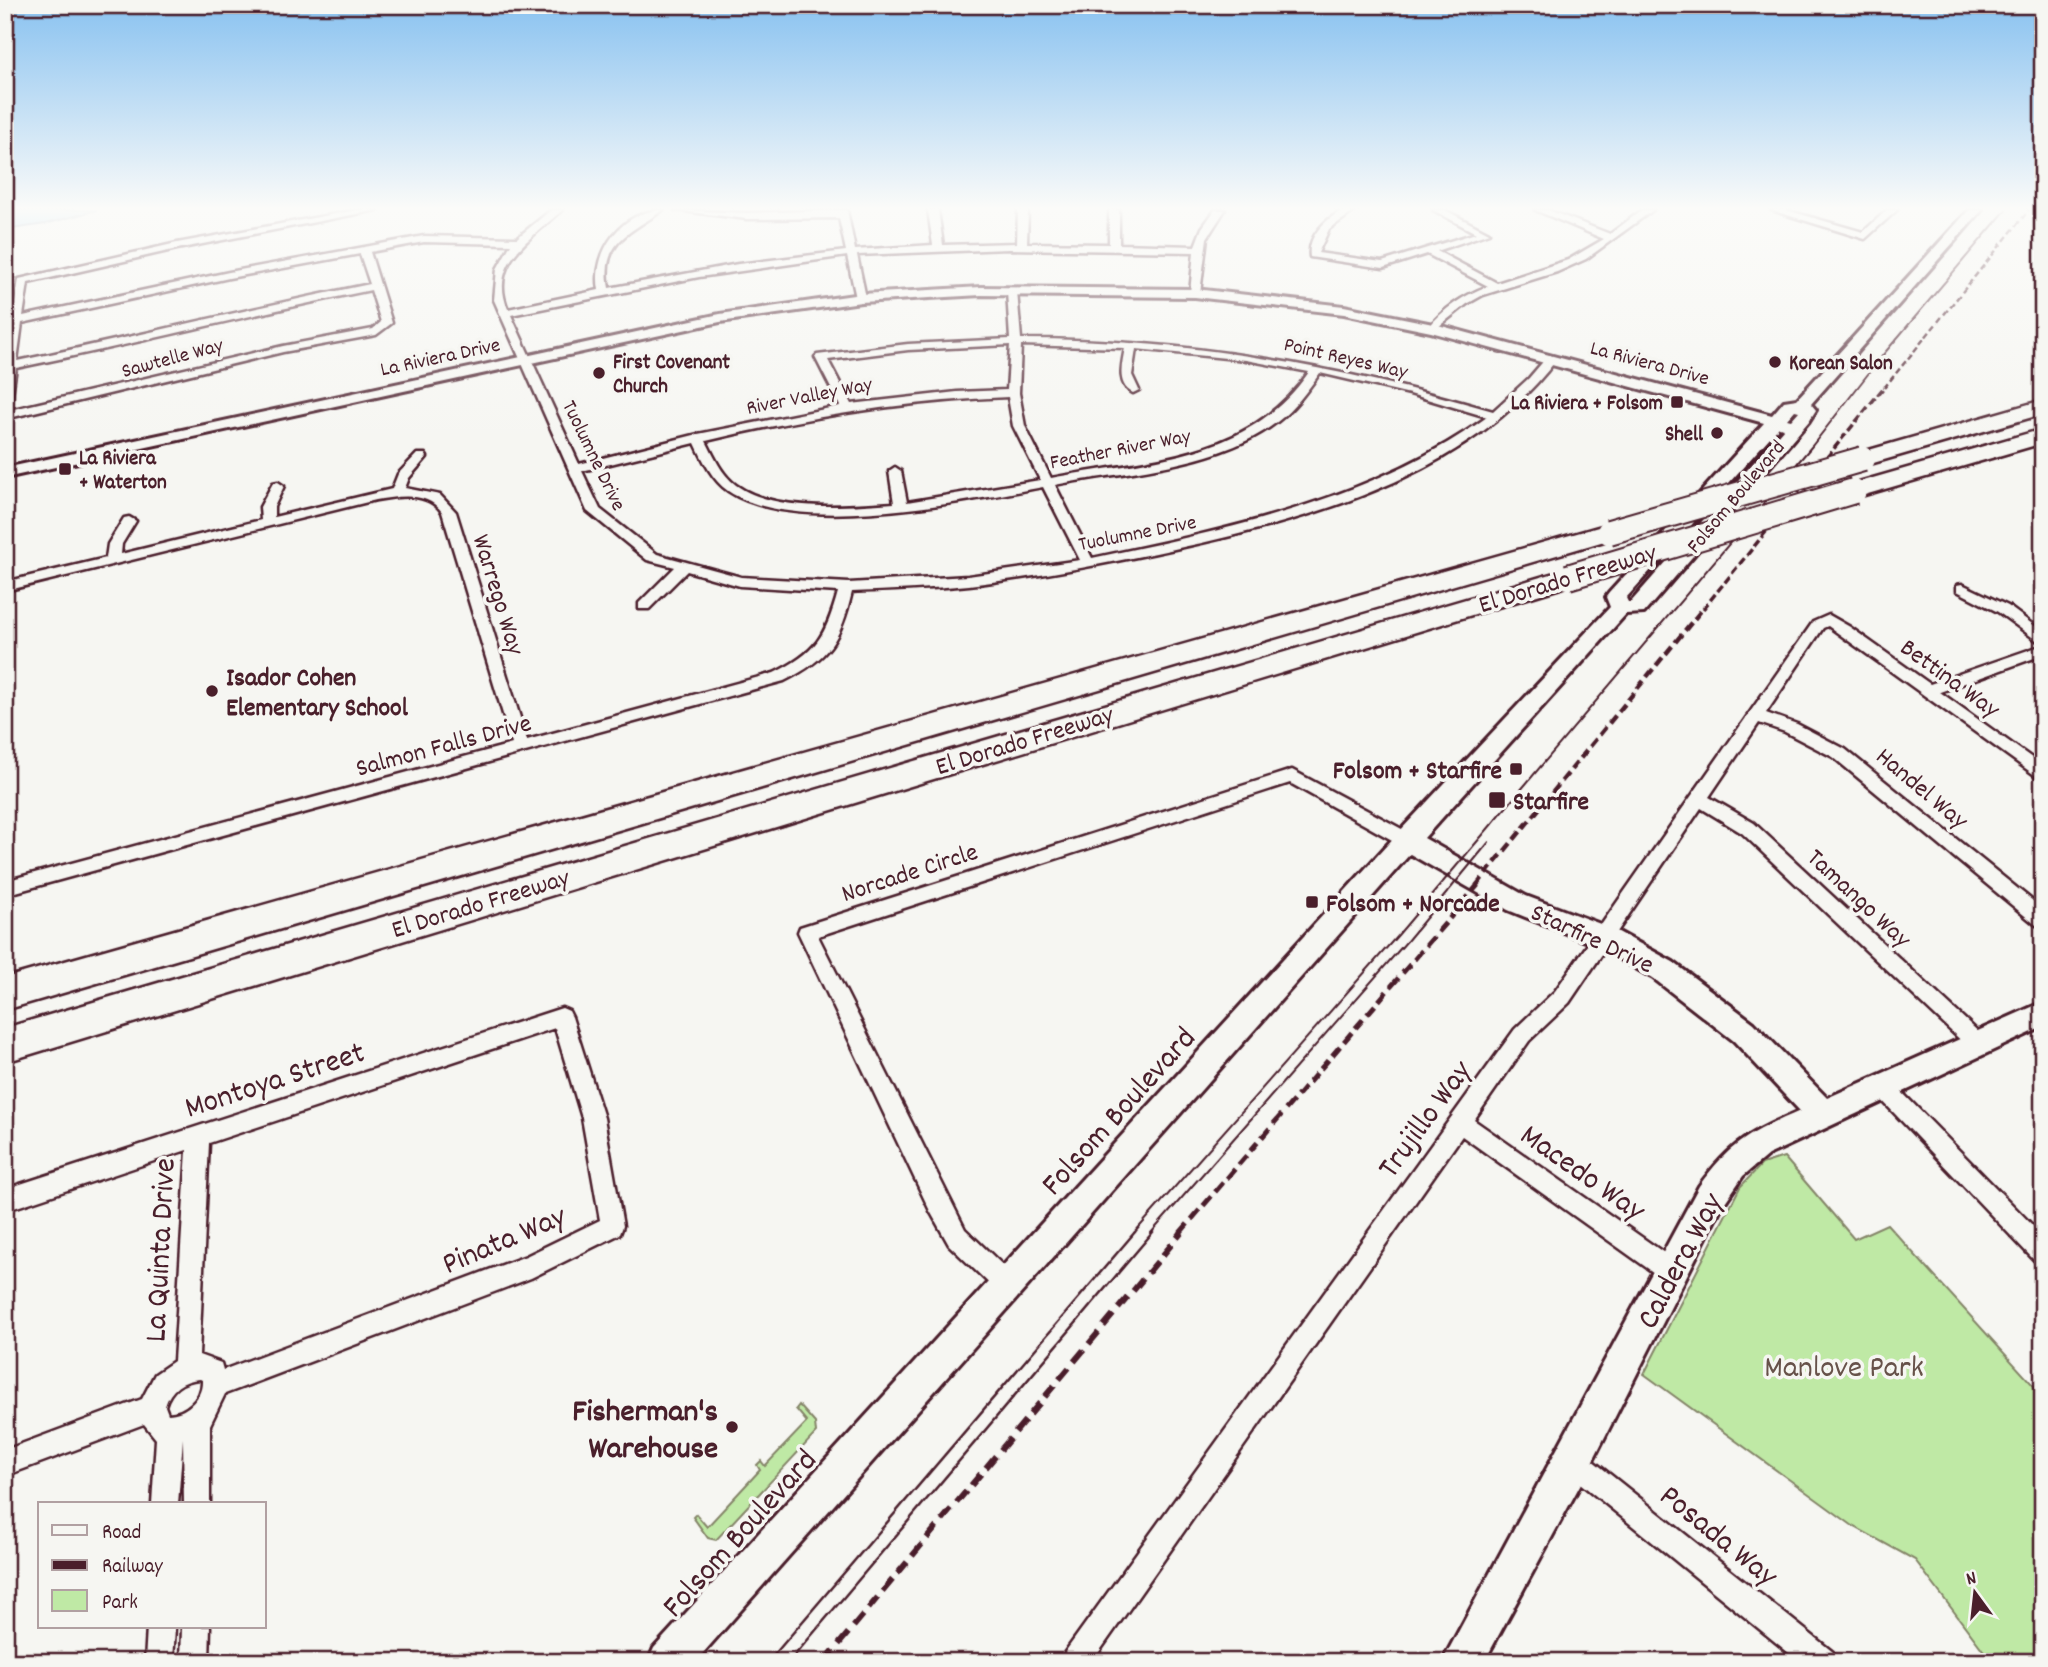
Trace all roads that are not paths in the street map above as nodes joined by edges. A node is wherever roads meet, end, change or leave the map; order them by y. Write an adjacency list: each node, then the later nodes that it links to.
1 (22, 288): 17 (street)
2 (170, 288): 17 (street)
3 (367, 288): 23 (street)
4 (377, 288): 30 (street, Sawtelle Way)
5 (498, 288): 16 (street, Tuolumne Drive)
6 (604, 288): 13 (street)
7 (626, 288): 13 (street)
8 (859, 288): 15 (street)
9 (1195, 288): 14 (street)
10 (1495, 288): 18 (street)
11 (1906, 288): 32 (street, Folsom Boulevard)
12 (1012, 290): 14 (street, La Riviera Drive); 15 (street, La Riviera Drive); 19 (street)
13 (605, 292): 16 (street)
14 (1195, 293): 18 (street, La Riviera Drive)
15 (861, 298): 22 (street, La Riviera Drive)
16 (504, 313): 22 (street, Tuolumne Drive)
17 (17, 321): 23 (street)
18 (1433, 328): 21 (street, La Riviera Drive)
19 (1016, 343): 20 (street, Point Reyes Way); 26 (street); 28 (street, Point Reyes Way)
20 (1131, 344): 24 (street, Point Reyes Way); 25 (street)
21 (1551, 359): 31 (street, Tuolumne Drive); 32 (street, La Riviera Drive)
22 (527, 360): 36 (street, Tuolumne Drive); 38 (street, La Riviera Drive)
23 (8, 367): 27 (street)
24 (1317, 369): 31 (street, Point Reyes Way); 39 (street, Feather River Way)
25 (1133, 390)
26 (1013, 393): 28 (street, River Valley Way); 39 (street)
27 (5, 401)
28 (846, 406): 34 (street, River Valley Way)
29 (2043, 407): 64 (highway, El Dorado Freeway, bridge)
30 (5, 415)
31 (1497, 415): 46 (street, Tuolumne Drive)
32 (1785, 423): 60 (street, Folsom Boulevard)
33 (2043, 436): 68 (highway, El Dorado Freeway, bridge)
34 (698, 438): 36 (street, River Valley Way); 42 (street, Feather River Way)
35 (421, 457): 41 (street)
36 (576, 469): 47 (street, Tuolumne Drive)
37 (895, 471): 42 (street)
38 (5, 473)
39 (1046, 482): 42 (street, Feather River Way); 46 (street)
40 (278, 486): 44 (street)
41 (397, 493): 44 (street, Warrego Way); 57 (street, Warrego Way)
42 (901, 504)
43 (129, 521): 45 (street)
44 (268, 523): 45 (street, Warrego Way)
45 (113, 560): 48 (street, Warrego Way)
46 (1088, 563): 50 (street, Tuolumne Drive)
47 (683, 568): 50 (street, Tuolumne Drive); 51 (street)
48 (5, 587)
49 (1962, 588): 53 (street)
50 (846, 589): 57 (street, Salmon Falls Drive)
51 (644, 606)
52 (1829, 620): 55 (street, Bettina Way); 56 (street, Trujillo Way)
53 (2043, 640)
54 (2043, 649): 55 (street)
55 (1928, 690): 58 (street, Bettina Way)
56 (1756, 716): 59 (street, Trujillo Way); 62 (street, Handel Way)
57 (521, 748): 61 (street, Salmon Falls Drive)
58 (2043, 775)
59 (1698, 798): 63 (street, Trujillo Way); 67 (street, Tamango Way)
60 (1407, 840): 63 (street, Starfire Drive); 76 (street, Folsom Boulevard); 76 (street, Norcade Circle)
61 (5, 888)
62 (2043, 920)
63 (1601, 936): 70 (street, Starfire Drive); 71 (street, Trujillo Way)
64 (5, 994)
65 (2043, 1014): 67 (street, Caldera Way)
66 (562, 1017): 72 (street, Montoya Street); 78 (street, Pinata Way)
67 (1978, 1044): 69 (street, Caldera Way)
68 (5, 1045)
69 (1882, 1087): 70 (street, Caldera Way); 74 (street)
70 (1823, 1115): 75 (street, Caldera Way)
71 (1460, 1122): 75 (street, Macedo Way); 90 (street, Trujillo Way)
72 (199, 1136): 73 (street, Montoya Street); 77 (street, La Quinta Drive)
73 (5, 1200)
74 (2043, 1253)
75 (1672, 1272): 81 (street, Caldera Way)
76 (1007, 1284): 89 (street, Folsom Boulevard)
77 (186, 1368): 78 (street); 80 (street)
78 (216, 1385): 79 (street)
79 (200, 1415): 80 (street); 84 (street)
80 (158, 1418): 82 (street); 83 (street)
81 (1573, 1461): 91 (street, Caldera Way); 92 (street, Posada Way)
82 (5, 1463)
83 (165, 1502)
84 (197, 1502)
85 (160, 1628): 87 (street)
86 (196, 1628): 88 (street)
87 (159, 1662)
88 (195, 1662)
89 (668, 1662)
90 (1075, 1662)
91 (1462, 1662)
92 (1823, 1662)

